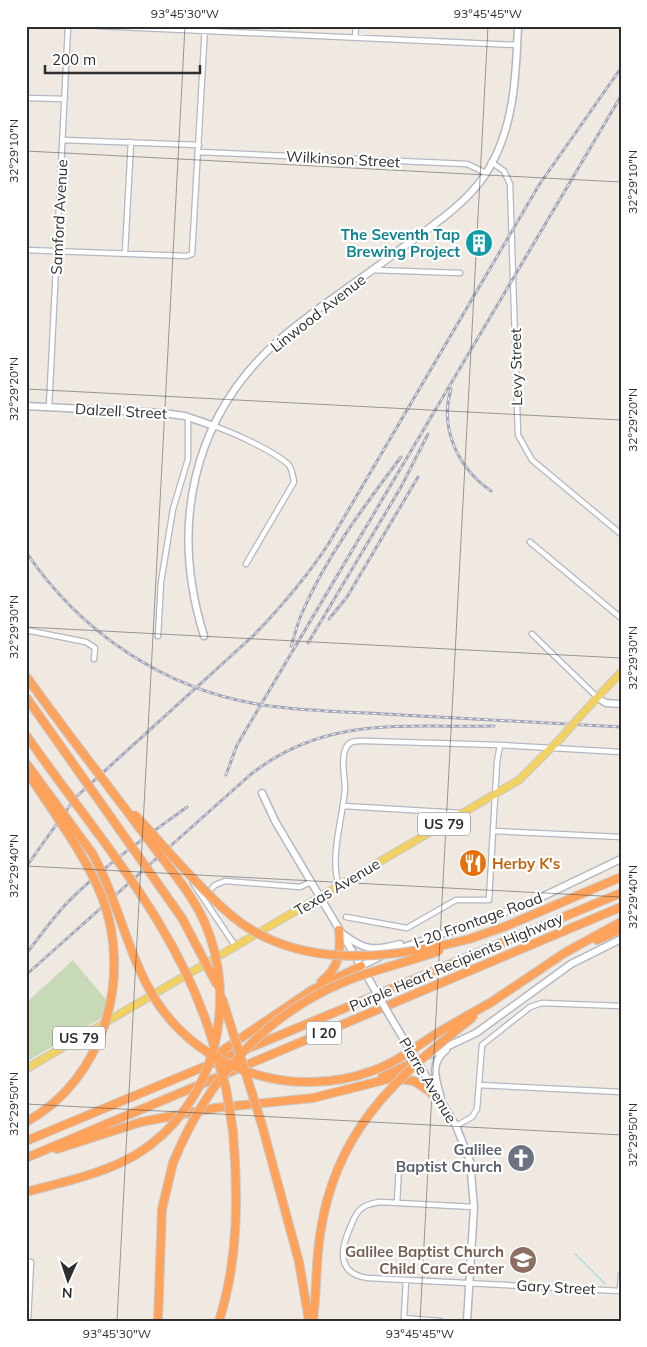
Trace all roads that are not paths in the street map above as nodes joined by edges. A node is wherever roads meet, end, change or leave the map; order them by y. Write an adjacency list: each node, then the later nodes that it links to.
1 (68, 26): 9 (street, Samford Avenue)
2 (98, 26): 5 (street)
3 (356, 26): 6 (street)
4 (518, 26): 7 (main road, Linwood Avenue)
5 (205, 29): 6 (street); 12 (street)
6 (355, 38): 7 (street)
7 (518, 45): 14 (main road, Linwood Avenue)
8 (26, 98): 9 (street)
9 (65, 99): 10 (street, Samford Avenue)
10 (63, 140): 11 (street); 17 (street, Samford Avenue)
11 (131, 142): 12 (street); 18 (street)
12 (199, 145): 13 (street)
13 (199, 152): 15 (street, Wilkinson Street); 18 (street)
14 (492, 162): 15 (main road, Linwood Avenue); 25 (street, Levy Street)
15 (486, 173): 19 (main road, Linwood Avenue)
16 (26, 250): 17 (street)
17 (57, 250): 18 (street); 22 (street, Samford Avenue)
18 (126, 252)
19 (373, 270): 20 (street); 24 (main road, Linwood Avenue)
20 (460, 273)
21 (26, 406): 22 (main road, Dalzell Street)
22 (49, 407): 23 (main road, Dalzell Street)
23 (188, 417): 24 (main road, Dalzell Street); 31 (street)
24 (214, 426): 27 (street); 32 (main road, Linwood Avenue)
25 (621, 534)
26 (530, 542): 28 (street)
27 (246, 564)
28 (621, 618)
29 (26, 630): 33 (street)
30 (532, 634): 37 (street)
31 (158, 636)
32 (204, 636)
33 (94, 660)
34 (621, 672): 37 (main road, Texas Avenue / US 79)
35 (26, 676): 45 (highway, bridge)
36 (26, 697): 100 (highway, bridge)
37 (598, 698): 38 (main road); 41 (main road, Texas Avenue / US 79, bridge)
38 (621, 704)
39 (26, 735): 99 (highway, bridge)
40 (500, 745): 41 (street); 47 (street); 48 (street)
41 (550, 749): 42 (street); 47 (main road, Texas Avenue / US 79)
42 (621, 752)
43 (26, 763): 72 (highway, bridge)
44 (26, 770): 82 (highway, bridge)
45 (112, 790): 66 (highway, bridge); 87 (highway, bridge)
46 (262, 793): 55 (main road)
47 (495, 794): 49 (main road, Texas Avenue / US 79); 50 (street)
48 (343, 806): 49 (street); 56 (street)
49 (462, 813): 56 (main road, Texas Avenue / US 79)
50 (494, 831): 51 (street); 61 (street)
51 (621, 837)
52 (621, 859): 65 (main road, I-20 Frontage Road)
53 (621, 877): 66 (highway)
54 (191, 879): 59 (street)
55 (311, 882): 58 (main road); 59 (street)
56 (339, 885): 58 (main road, Texas Avenue / US 79)
57 (621, 893): 77 (highway, Purple Heart Recipients Highway / I 20)
58 (320, 897): 64 (main road); 68 (main road, Texas Avenue / US 79)
59 (203, 898): 68 (street)
60 (621, 907): 85 (highway, Purple Heart Recipients Highway / I 20)
61 (346, 918)
62 (621, 922): 70 (highway)
63 (621, 929): 70 (highway)
64 (339, 930): 65 (main road); 69 (main road); 71 (highway)
65 (433, 936): 69 (main road, I-20 Frontage Road)
66 (469, 939): 95 (highway, bridge)
67 (621, 939): 74 (main road)
68 (236, 947): 76 (main road, Texas Avenue / US 79)
69 (361, 966): 71 (highway); 75 (main road, Pierre Avenue, bridge)
70 (546, 966): 72 (highway)
71 (312, 990): 77 (highway)
72 (490, 1003): 101 (highway, bridge)
73 (621, 1006): 79 (street)
74 (469, 1036): 75 (main road); 81 (main road)
75 (416, 1061): 78 (highway); 81 (main road, Pierre Avenue)
76 (26, 1069)
77 (189, 1074): 84 (highway, Purple Heart Recipients Highway / I 20)
78 (364, 1085): 81 (highway); 85 (highway)
79 (479, 1085): 80 (street); 83 (street)
80 (621, 1092)
81 (444, 1106): 83 (main road, Pierre Avenue)
82 (26, 1122)
83 (456, 1126): 89 (main road, Pierre Avenue)
84 (26, 1140)
85 (27, 1157)
86 (399, 1166): 88 (street)
87 (26, 1192)
88 (397, 1203): 89 (street); 92 (street, Gary Street)
89 (474, 1207): 93 (main road, Pierre Avenue)
90 (29, 1262): 96 (street)
91 (621, 1275): 94 (street)
92 (406, 1280): 93 (street, Gary Street); 102 (street)
93 (469, 1283): 94 (street, Gary Street); 103 (main road, Pierre Avenue)
94 (620, 1291)
95 (158, 1299): 97 (highway); 98 (highway)
96 (28, 1321)
97 (152, 1321)
98 (158, 1321)
99 (219, 1321)
100 (309, 1321)
101 (313, 1321)
102 (440, 1321)
103 (467, 1321)

